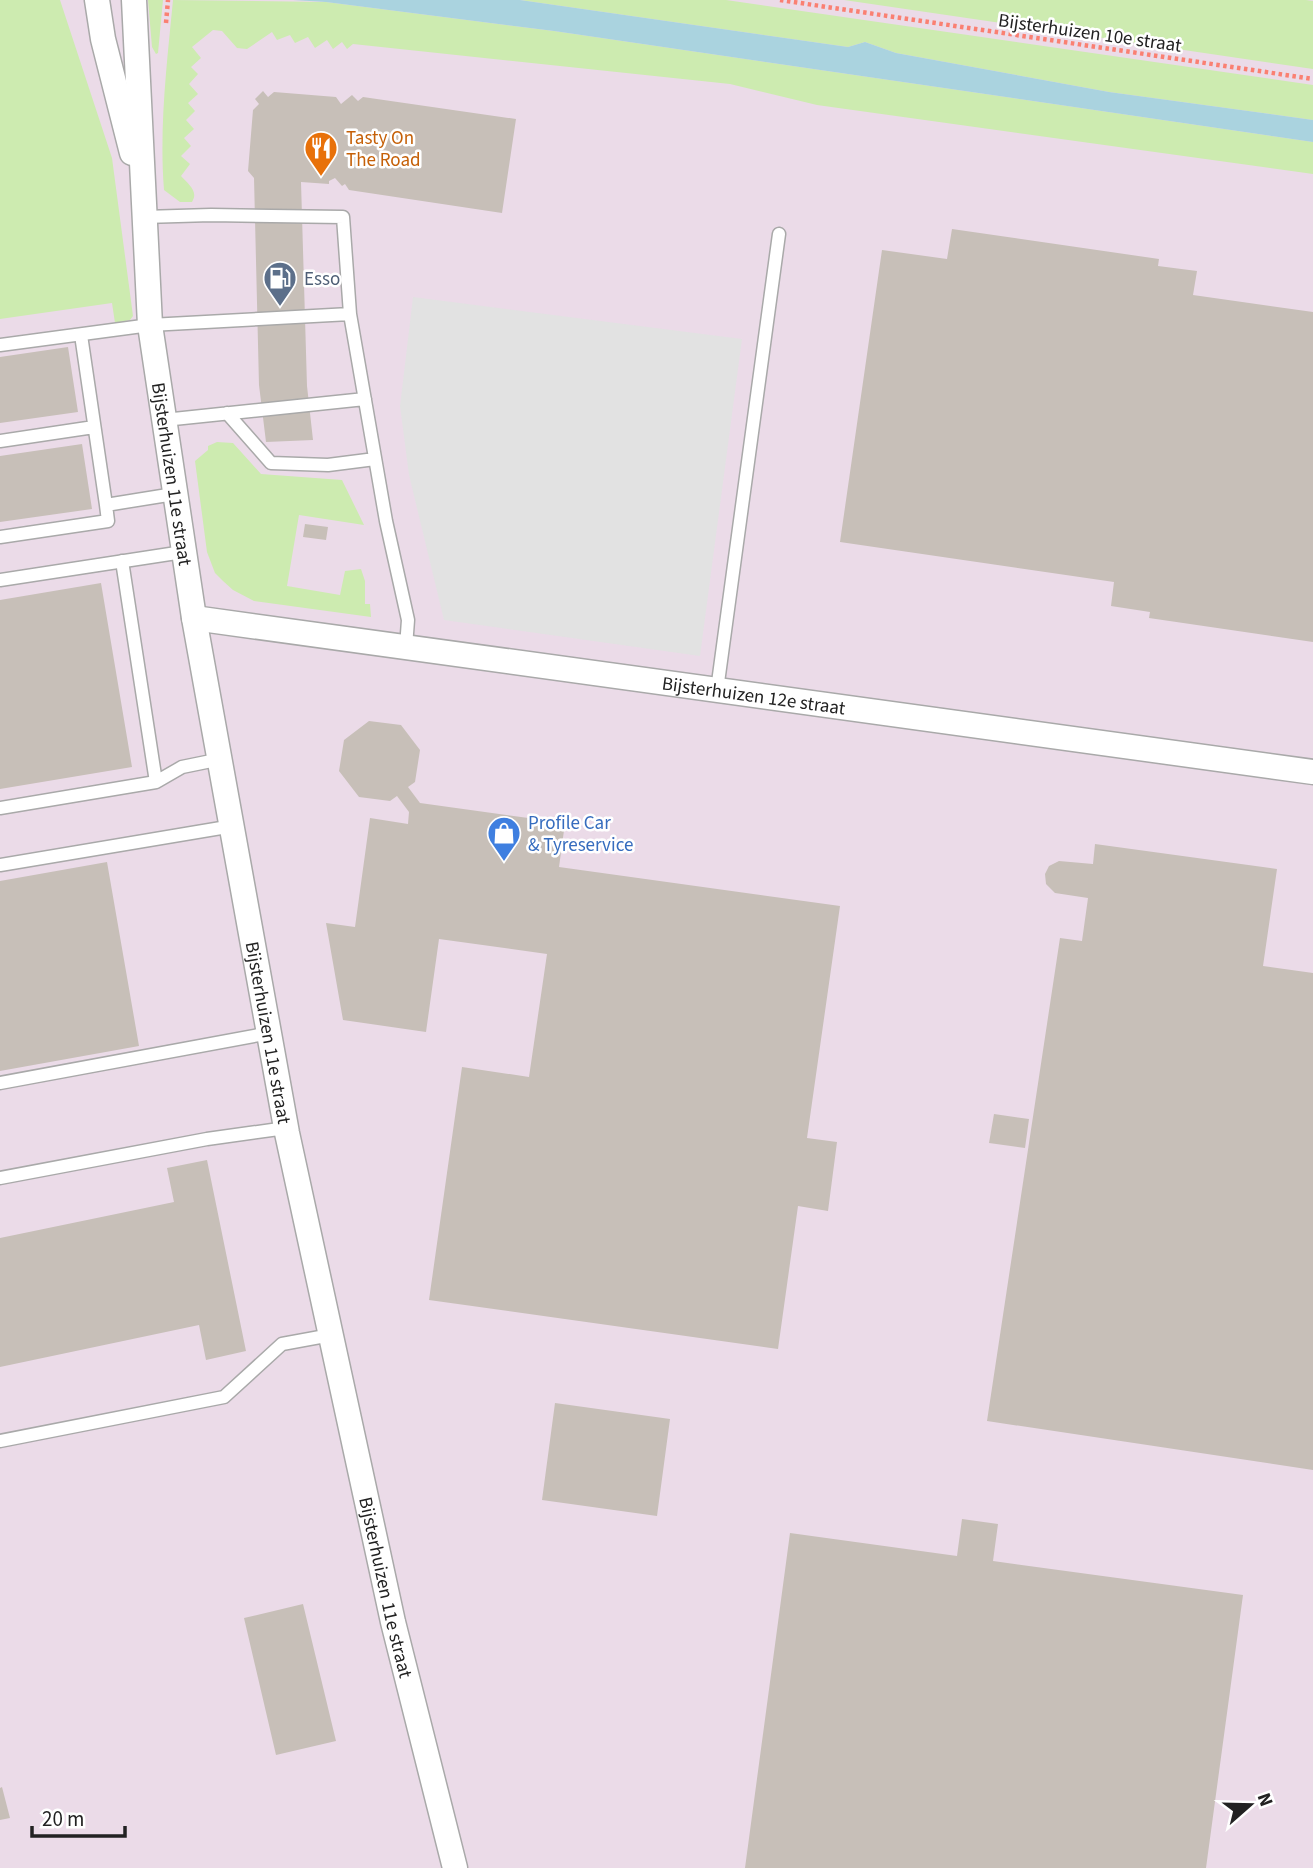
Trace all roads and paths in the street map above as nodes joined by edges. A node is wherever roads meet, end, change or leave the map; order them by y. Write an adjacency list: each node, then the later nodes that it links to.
1 (97, 0): 5 (street, Bijsterhuizen 11e straat)
2 (134, 0): 5 (street, Bijsterhuizen 11e straat)
3 (780, 0): 4 (path, Bijsterhuizen 10e straat)
4 (1313, 79)
5 (142, 187): 6 (street, Bijsterhuizen 11e straat)
6 (144, 217): 8 (lane); 9 (street, Bijsterhuizen 11e straat)
7 (779, 234): 26 (lane)
8 (350, 314): 9 (lane); 12 (lane)
9 (150, 325): 10 (lane); 14 (street, Bijsterhuizen 11e straat)
10 (81, 335): 11 (lane); 15 (lane)
11 (0, 345)
12 (365, 399): 13 (lane); 17 (lane)
13 (227, 413): 14 (lane); 17 (lane)
14 (164, 420): 18 (street, Bijsterhuizen 11e straat)
15 (94, 427): 16 (lane); 19 (lane)
16 (0, 441)
17 (375, 459): 25 (lane)
18 (174, 494): 19 (lane); 21 (street, Bijsterhuizen 11e straat)
19 (106, 505): 20 (lane)
20 (0, 537)
21 (183, 552): 22 (lane); 24 (street, Bijsterhuizen 11e straat)
22 (121, 561): 23 (lane); 29 (lane)
23 (0, 580)
24 (194, 618): 25 (street, Bijsterhuizen 12e straat); 27 (street, Bijsterhuizen 11e straat)
25 (406, 647): 26 (street, Bijsterhuizen 12e straat)
26 (717, 690): 28 (street, Bijsterhuizen 12e straat)
27 (221, 759): 29 (lane); 31 (street, Bijsterhuizen 11e straat)
28 (1313, 772)
29 (156, 782): 30 (lane)
30 (0, 808)
31 (233, 826): 32 (lane); 33 (street, Bijsterhuizen 11e straat)
32 (0, 865)
33 (270, 1033): 34 (lane); 35 (street, Bijsterhuizen 11e straat)
34 (0, 1083)
35 (286, 1128): 36 (lane); 37 (street, Bijsterhuizen 11e straat)
36 (0, 1178)
37 (331, 1335): 38 (lane); 39 (street, Bijsterhuizen 11e straat)
38 (0, 1441)
39 (456, 1868)

